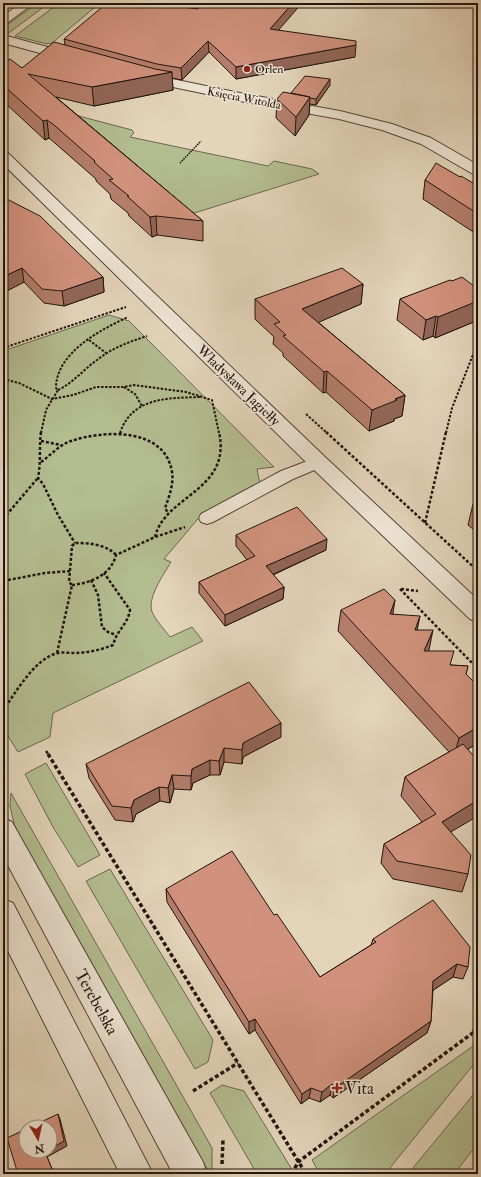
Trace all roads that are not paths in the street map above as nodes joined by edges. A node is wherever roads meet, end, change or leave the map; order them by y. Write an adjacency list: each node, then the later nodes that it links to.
1 (28, 3): 2 (street)
2 (3, 21)
3 (3, 39): 4 (street)
4 (82, 60)
5 (127, 73): 7 (street, Księcia Witolda)
6 (3, 156): 8 (street, Władysława Jagiełły)
7 (478, 171)
8 (318, 462): 9 (lane); 10 (street, Władysława Jagiełły)
9 (207, 518)
10 (478, 613)
11 (3, 830): 14 (street, Terebelska)
12 (3, 912): 13 (street)
13 (138, 1174)
14 (191, 1174)

